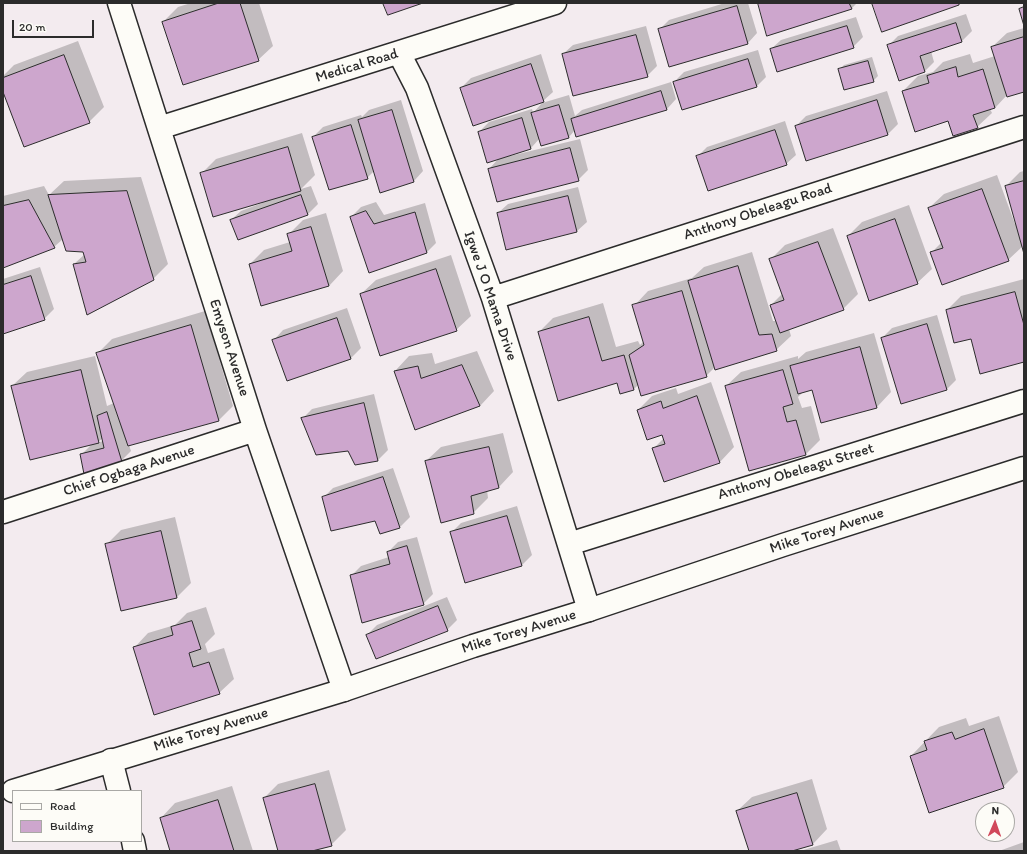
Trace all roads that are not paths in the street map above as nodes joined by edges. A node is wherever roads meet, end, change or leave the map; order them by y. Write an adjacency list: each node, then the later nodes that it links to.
1 (119, 3): 5 (street, Emyson Avenue)
2 (556, 3): 3 (street, Medical Road)
3 (399, 53): 5 (street, Medical Road); 6 (street, Igwe J O Mama Drive)
4 (1024, 127): 6 (street, Anthony Obeleagu Road)
5 (159, 128): 8 (street, Emyson Avenue)
6 (493, 298): 11 (street, Igwe J O Mama Drive)
7 (1024, 401): 11 (street, Anthony Obeleagu Street)
8 (255, 430): 10 (street, Chief Ogbaga Avenue); 13 (street, Emyson Avenue)
9 (1024, 468): 12 (street, Mike Torey Avenue)
10 (4, 510)
11 (569, 544): 12 (street, Igwe J O Mama Drive)
12 (589, 610): 13 (street, Mike Torey Avenue)
13 (344, 690): 14 (street, Mike Torey Avenue)
14 (111, 760): 15 (street, Mike Torey Avenue); 16 (street)
15 (16, 790)
16 (119, 790)

